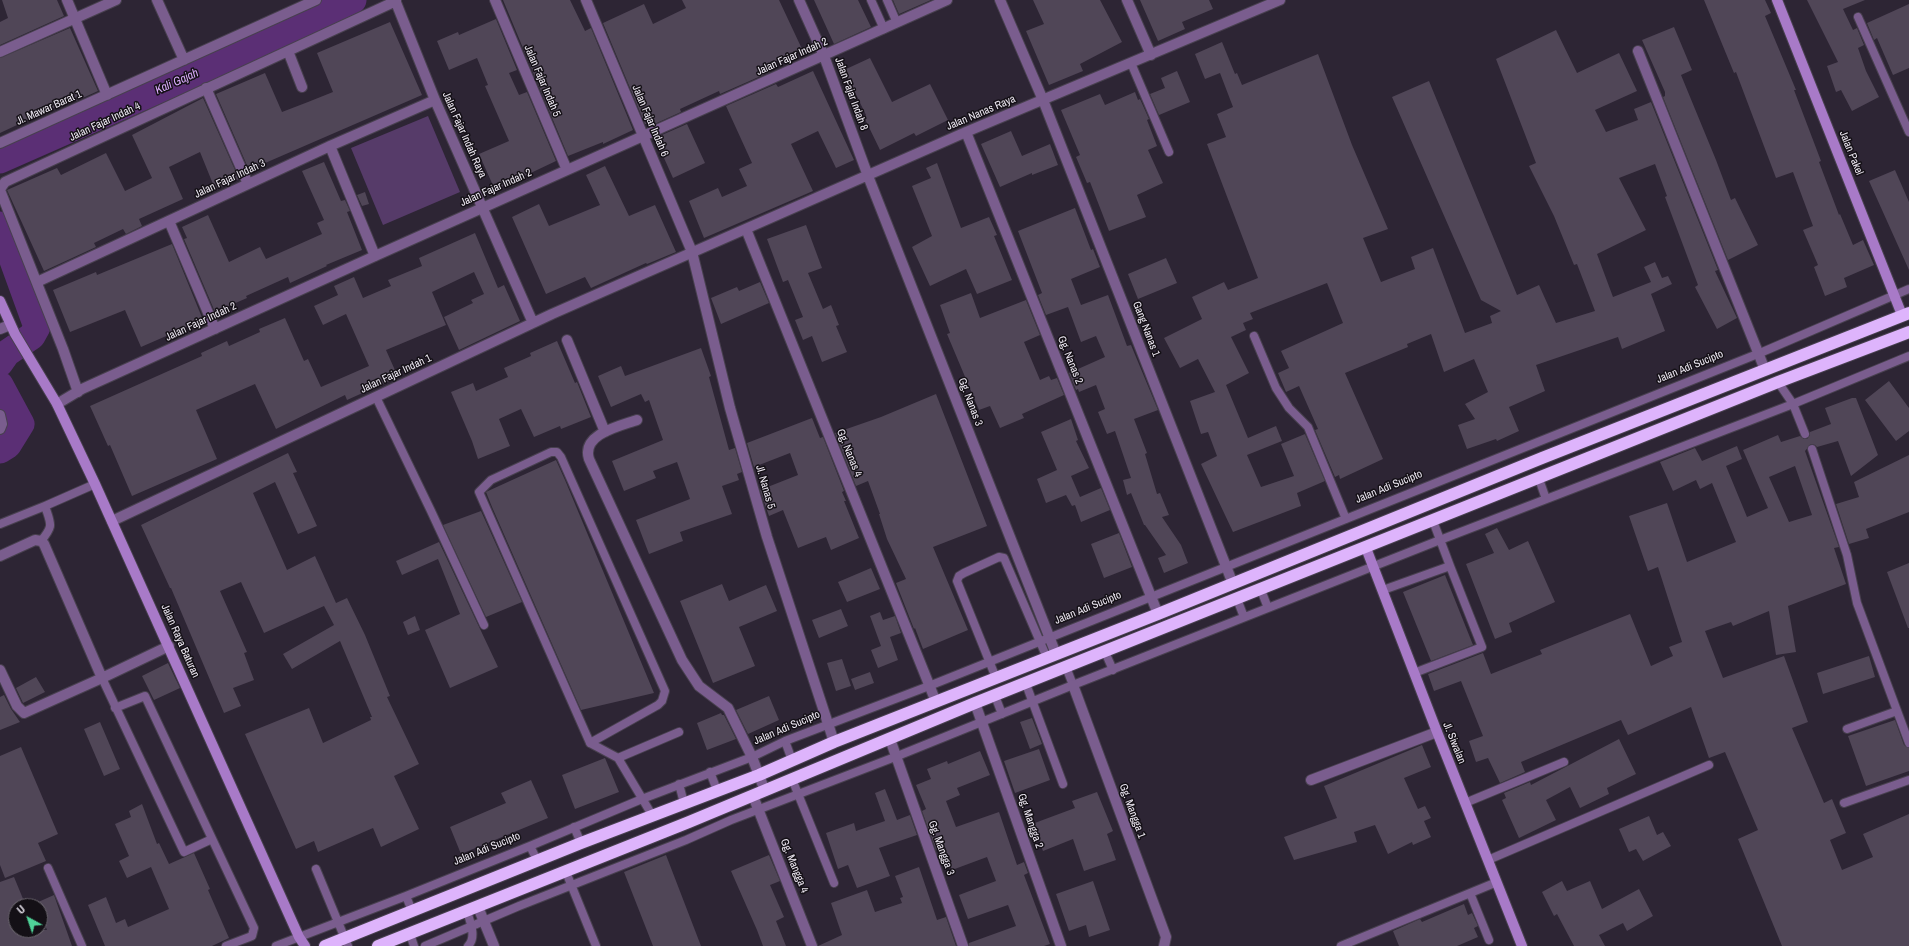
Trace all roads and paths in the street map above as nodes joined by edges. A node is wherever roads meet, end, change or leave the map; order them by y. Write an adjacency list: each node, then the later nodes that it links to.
1 (67, 0): 18 (street)
2 (116, 0): 18 (street)
3 (157, 0): 26 (street)
4 (316, 0): 16 (street, Jl. Mawar Barat 1)
5 (495, 0): 39 (street, Jalan Fajar Indah 5)
6 (586, 0): 35 (street, Jalan Fajar Indah 6)
7 (871, 0): 20 (lane)
8 (887, 0): 19 (lane)
9 (948, 0): 19 (street, Jalan Fajar Indah 2)
10 (1000, 0): 32 (street, Gang Nanas 1)
11 (1127, 0): 24 (street)
12 (1280, 0): 24 (street, Jalan Nanas Raya)
13 (1777, 0): 50 (main road, Jalan Pakel)
14 (395, 1): 22 (street, Jalan Fajar Indah 4); 31 (street, Jalan Fajar Indah Raya)
15 (802, 1): 25 (street, Jalan Fajar Indah 8)
16 (305, 2): 26 (street, Jl. Mawar Barat 1)
17 (1858, 17): 34 (lane)
18 (75, 18): 23 (street); 30 (street)
19 (897, 23): 20 (street, Jalan Fajar Indah 2)
20 (884, 29): 25 (street, Jalan Fajar Indah 2)
21 (1638, 50): 60 (street)
22 (288, 51): 28 (street); 29 (street, Jalan Fajar Indah 4)
23 (0, 52)
24 (1151, 55): 27 (street, Jalan Nanas Raya)
25 (824, 56): 35 (street, Jalan Fajar Indah 2); 40 (street, Jalan Fajar Indah 8)
26 (184, 60): 30 (street, Jl. Mawar Barat 1)
27 (1131, 63): 32 (street, Jalan Nanas Raya); 38 (lane)
28 (302, 87)
29 (206, 88): 41 (street); 42 (street, Jalan Fajar Indah 4)
30 (107, 95): 36 (street, Jl. Mawar Barat 1)
31 (435, 100): 37 (street, Jalan Fajar Indah 3); 43 (street, Jalan Fajar Indah Raya)
32 (1043, 100): 33 (street, Jalan Nanas Raya); 86 (street, Gang Nanas 1)
33 (966, 132): 40 (street, Jalan Nanas Raya); 92 (street, Gg. Nanas 2)
34 (1909, 132)
35 (643, 136): 39 (street, Jalan Fajar Indah 2); 46 (street, Jalan Fajar Indah 6)
36 (0, 143)
37 (330, 146): 41 (street, Jalan Fajar Indah 3); 47 (street)
38 (1169, 152)
39 (567, 170): 43 (street, Jalan Fajar Indah 2)
40 (868, 176): 45 (street, Jalan Nanas Raya); 98 (street, Gg. Nanas 3)
41 (248, 184): 44 (street, Jalan Fajar Indah 3)
42 (0, 189): 48 (street, Jalan Fajar Indah 4)
43 (483, 207): 47 (street, Jalan Fajar Indah 2); 53 (street, Jalan Fajar Indah Raya)
44 (168, 221): 48 (street, Jalan Fajar Indah 3); 56 (street)
45 (746, 229): 46 (street, Jalan Nanas Raya); 111 (street, Gg. Nanas 4)
46 (692, 252): 53 (street, Jalan Fajar Indah 1); 120 (street, Jl. Nanas 5)
47 (375, 256): 56 (street, Jalan Fajar Indah 2)
48 (37, 282): 64 (street, Jalan Fajar Indah 4)
49 (1909, 289): 50 (lane, Jalan Adi Sucipto)
50 (1894, 296): 52 (main road, Jalan Pakel); 60 (lane, Jalan Adi Sucipto)
51 (0, 301): 54 (main road, Jalan Raya Baturan)
52 (1906, 314): 62 (highway)
53 (532, 323): 65 (street, Jalan Fajar Indah 1)
54 (10, 325): 55 (street); 66 (main road, Jalan Raya Baturan)
55 (0, 329)
56 (215, 329): 64 (street, Jalan Fajar Indah 2)
57 (1908, 335): 63 (highway)
58 (1254, 336): 78 (lane)
59 (567, 340): 71 (street)
60 (1760, 353): 62 (street); 78 (lane, Jalan Adi Sucipto)
61 (1909, 356): 67 (lane)
62 (1765, 370): 89 (highway)
63 (1778, 382): 67 (lane); 74 (highway)
64 (78, 392): 66 (street, Jalan Fajar Indah 2)
65 (376, 397): 79 (street, Jalan Fajar Indah 1); 97 (lane)
66 (57, 404): 75 (main road, Jalan Raya Baturan)
67 (1793, 404): 72 (lane); 76 (lane)
68 (0, 415): 70 (street)
69 (636, 420): 71 (street)
70 (0, 429)
71 (605, 432): 129 (street)
72 (1805, 434)
73 (1812, 449): 117 (lane)
74 (1539, 479): 76 (lane); 80 (highway)
75 (96, 484): 77 (lane); 79 (main road, Jalan Raya Baturan)
76 (1546, 499): 82 (lane)
77 (45, 506): 81 (lane); 83 (lane)
78 (1346, 519): 86 (lane, Jalan Adi Sucipto)
79 (112, 521): 99 (main road, Jalan Raya Baturan)
80 (1433, 521): 82 (lane); 84 (highway)
81 (0, 524)
82 (1440, 540): 87 (lane); 88 (lane)
83 (41, 541): 85 (street); 107 (street)
84 (1366, 548): 88 (main road, Jl. Siwalan); 90 (highway)
85 (0, 556)
86 (1226, 566): 89 (street, Gang Nanas 1); 92 (lane, Jalan Adi Sucipto)
87 (1450, 566): 91 (lane); 106 (lane)
88 (1374, 567): 91 (main road, Jl. Siwalan); 94 (lane)
89 (1233, 584): 95 (highway)
90 (1261, 590): 93 (highway); 94 (lane)
91 (1382, 590): 106 (main road, Jl. Siwalan)
92 (1151, 597): 95 (street, Gg. Nanas 2); 98 (lane, Jalan Adi Sucipto)
93 (1238, 599): 96 (lane); 100 (highway)
94 (1268, 608): 96 (lane)
95 (1158, 614): 101 (highway)
96 (1244, 617): 105 (lane)
97 (484, 625)
98 (1045, 639): 101 (street, Gg. Nanas 3); 102 (lane, Jalan Adi Sucipto); 102 (lane)
99 (169, 646): 107 (street); 182 (main road, Jalan Raya Baturan)
100 (1105, 652): 103 (highway); 105 (lane)
101 (1052, 656): 108 (highway)
102 (989, 662): 108 (lane); 111 (lane, Jalan Adi Sucipto)
103 (1066, 667): 109 (highway); 110 (lane)
104 (0, 670): 107 (street)
105 (1113, 670): 110 (lane)
106 (1414, 673): 123 (main road, Jl. Siwalan)
107 (102, 678): 116 (lane)
108 (996, 678): 114 (highway)
109 (1026, 684): 112 (highway); 113 (lane)
110 (1073, 685): 113 (lane); 200 (street, Gg. Mangga 1)
111 (929, 686): 114 (street, Gg. Nanas 4); 120 (lane, Jalan Adi Sucipto)
112 (995, 696): 115 (highway); 118 (lane)
113 (1032, 701): 118 (lane); 141 (lane)
114 (936, 702): 126 (highway)
115 (975, 703): 119 (street, Gg. Mangga 2); 124 (highway)
116 (115, 708): 156 (lane); 156 (lane)
117 (1897, 711): 121 (lane); 128 (lane)
118 (1002, 714): 119 (lane)
119 (982, 722): 130 (lane); 199 (street, Gg. Mangga 2)
120 (828, 724): 125 (lane, Jalan Adi Sucipto); 126 (street, Jl. Nanas 5)
121 (1848, 728)
122 (679, 732): 131 (lane)
123 (1437, 732): 138 (street); 148 (main road, Jl. Siwalan)
124 (890, 739): 130 (street, Gg. Mangga 3); 137 (highway)
125 (785, 742): 129 (lane, Jalan Adi Sucipto); 132 (lane)
126 (834, 742): 132 (highway)
127 (590, 743): 127 (lane); 131 (lane)
128 (1909, 743)
129 (752, 757): 135 (lane, Jalan Adi Sucipto); 136 (street)
130 (895, 757): 144 (lane); 198 (street, Gg. Mangga 3)
131 (618, 758): 146 (lane)
132 (792, 760): 136 (highway)
133 (1564, 762): 148 (lane)
134 (1708, 765): 163 (lane)
135 (710, 772): 140 (lane, Jalan Adi Sucipto); 142 (lane)
136 (759, 775): 142 (highway); 143 (street)
137 (792, 779): 143 (highway); 144 (lane)
138 (1311, 780)
139 (1909, 780): 149 (lane)
140 (679, 784): 146 (lane, Jalan Adi Sucipto); 147 (lane)
141 (1063, 784)
142 (717, 790): 147 (highway)
143 (765, 791): 145 (highway)
144 (799, 795): 151 (lane); 168 (lane)
145 (753, 796): 150 (highway); 151 (street, Gg. Mangga 4)
146 (642, 799): 152 (lane); 155 (lane, Jalan Adi Sucipto)
147 (684, 803): 152 (highway)
148 (1465, 803): 163 (main road, Jl. Siwalan)
149 (1844, 803)
150 (726, 806): 153 (lane); 154 (highway)
151 (758, 810): 153 (lane); 197 (street, Gg. Mangga 4)
152 (652, 815): 159 (highway)
153 (731, 820): 158 (lane)
154 (680, 825): 157 (highway); 158 (lane)
155 (574, 827): 159 (lane); 160 (lane, Jalan Adi Sucipto)
156 (212, 839): 186 (lane)
157 (644, 840): 161 (lane); 166 (highway)
158 (686, 840): 161 (lane)
159 (581, 843): 162 (highway)
160 (530, 846): 162 (lane); 172 (lane, Jalan Adi Sucipto)
161 (650, 854): 169 (lane)
162 (537, 860): 176 (highway)
163 (1488, 860): 167 (main road, Jl. Siwalan)
164 (48, 868): 185 (lane)
165 (316, 869): 178 (lane)
166 (566, 872): 169 (lane); 170 (highway)
167 (1497, 882): 171 (lane); 202 (main road, Jl. Siwalan)
168 (834, 883)
169 (571, 885): 174 (lane); 196 (lane)
170 (513, 893): 173 (highway); 174 (lane)
171 (1470, 893): 183 (lane); 201 (lane)
172 (406, 896): 176 (lane); 178 (lane, Jalan Adi Sucipto)
173 (492, 901): 175 (highway); 177 (lane)
174 (519, 906): 177 (lane)
175 (473, 909): 179 (street); 180 (lane); 181 (highway)
176 (412, 911): 184 (highway)
177 (498, 914): 179 (lane)
178 (339, 921): 182 (lane, Jalan Adi Sucipto); 184 (lane)
179 (484, 921): 180 (lane); 195 (street)
180 (471, 926): 193 (lane); 194 (lane)
181 (410, 934): 191 (highway); 192 (lane)
182 (299, 937): 187 (lane, Jalan Adi Sucipto); 188 (main road, Jalan Raya Baturan); 189 (main road)
183 (1489, 940)
184 (347, 942): 190 (highway)
185 (82, 946)
186 (226, 946)
187 (276, 946)
188 (305, 946)
189 (314, 946)
190 (325, 946)
191 (378, 946)
192 (414, 946)
193 (425, 946)
194 (468, 946)
195 (494, 946)
196 (596, 946)
197 (812, 946)
198 (964, 946)
199 (1061, 946)
200 (1164, 946)
201 (1341, 946)
202 (1522, 946)

